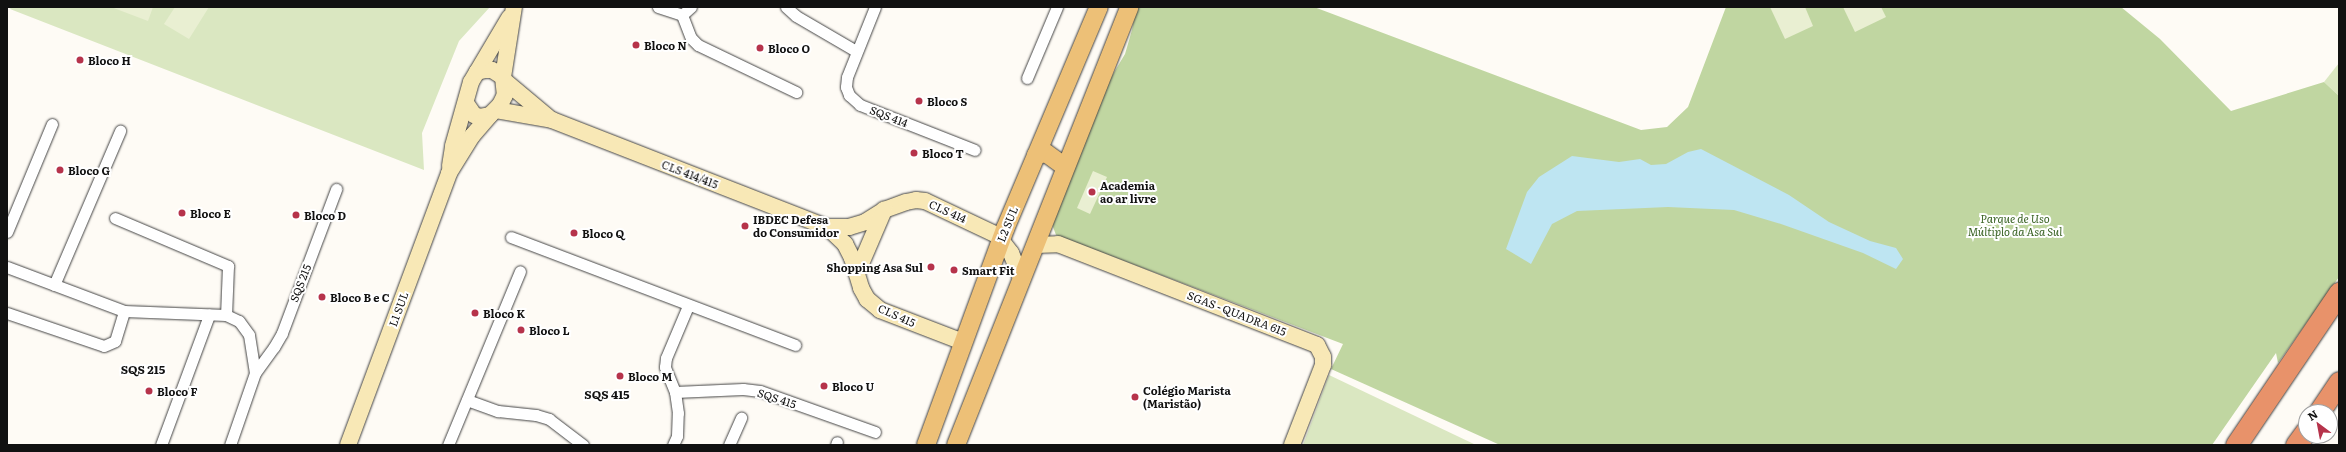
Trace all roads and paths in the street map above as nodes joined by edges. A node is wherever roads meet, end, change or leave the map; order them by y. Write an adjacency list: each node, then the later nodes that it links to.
1 (658, 7): 9 (street)
2 (691, 7): 9 (street)
3 (786, 7): 10 (street)
4 (875, 7): 10 (street, SQS 414)
5 (1057, 7): 12 (street)
6 (1099, 7): 21 (main road, L2 SUL)
7 (1129, 7): 22 (main road)
8 (513, 10): 11 (street); 13 (street)
9 (682, 15): 14 (street)
10 (856, 51): 20 (street, SQS 414)
11 (477, 72): 13 (street); 15 (street)
12 (1027, 78)
13 (504, 79): 16 (street); 17 (street, CLS 414/415)
14 (796, 92)
15 (466, 103): 16 (street); 23 (street, L1 SUL)
16 (493, 113): 17 (street, CLS 414/415); 23 (street, L1 SUL)
17 (552, 120): 28 (street, CLS 414/415)
18 (52, 124): 29 (street)
19 (120, 131): 38 (street)
20 (975, 150)
21 (1036, 155): 22 (main road); 31 (main road, L2 SUL)
22 (1065, 166): 27 (main road)
23 (449, 173): 58 (street, L1 SUL)
24 (336, 189): 47 (street, SQS 215)
25 (884, 210): 28 (street, CLS 414); 31 (street, CLS 414); 36 (street)
26 (115, 218): 44 (street)
27 (1043, 223): 32 (street); 33 (main road)
28 (827, 227): 36 (street, CLS 415)
29 (7, 232)
30 (511, 237): 40 (street)
31 (1001, 239): 37 (street, CLS 414); 45 (main road, L2 SUL)
32 (1058, 244): 33 (street, SGAS - QUADRA 615); 63 (street, SGAS - QUADRA 615)
33 (1035, 245): 37 (main road)
34 (7, 267): 38 (street)
35 (520, 271): 50 (street)
36 (857, 273): 45 (street, CLS 415)
37 (1021, 278): 55 (main road)
38 (54, 285): 41 (street)
39 (2339, 293): 64 (highway)
40 (688, 306): 46 (street); 49 (street)
41 (124, 311): 42 (street); 43 (street)
42 (7, 313)
43 (208, 315): 44 (street); 56 (street)
44 (226, 315): 47 (street, SQS 215)
45 (963, 342): 54 (main road, L2 SUL)
46 (795, 345)
47 (255, 373): 57 (street, SQS 215)
48 (2339, 382): 51 (highway)
49 (675, 392): 53 (street, SQS 415); 61 (street)
50 (467, 400): 59 (street); 60 (street)
51 (2324, 404)
52 (742, 418): 62 (street)
53 (875, 432)
54 (929, 438): 55 (main road)
55 (956, 444)
56 (160, 445)
57 (230, 445)
58 (348, 445)
59 (448, 445)
60 (583, 445)
61 (674, 445)
62 (729, 445)
63 (1292, 445)
64 (2236, 445)

